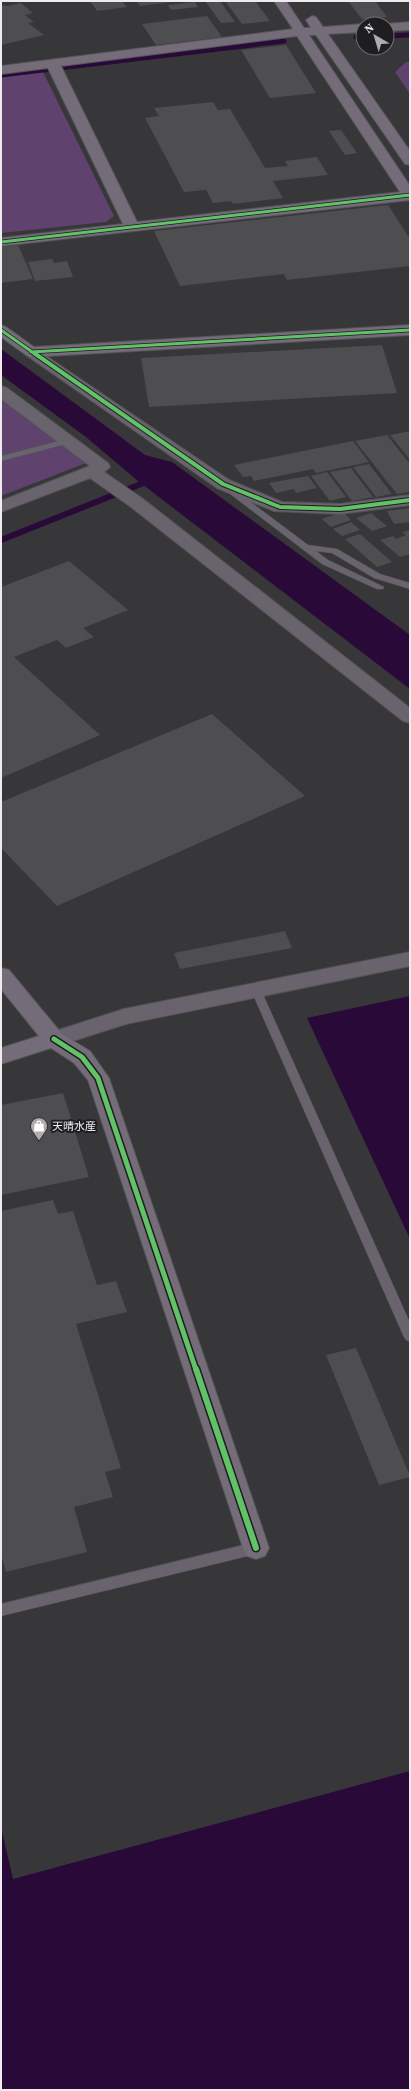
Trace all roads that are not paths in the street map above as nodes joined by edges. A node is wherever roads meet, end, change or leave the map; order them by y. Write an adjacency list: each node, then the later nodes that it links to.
1 (280, 1): 7 (street)
2 (303, 7): 6 (street)
3 (410, 26): 4 (street)
4 (395, 27)
5 (355, 28): 6 (street)
6 (319, 30): 7 (street); 10 (street)
7 (301, 32): 8 (street); 11 (street)
8 (55, 68): 9 (street); 12 (street)
9 (1, 70)
10 (410, 161)
11 (410, 196): 12 (street)
12 (132, 227): 13 (street)
13 (1, 242)
14 (1, 330): 16 (street)
15 (410, 330): 16 (street)
16 (31, 352): 21 (street)
17 (1, 391): 18 (street)
18 (67, 441): 19 (lane); 20 (street)
19 (1, 459)
20 (92, 471): 23 (street); 27 (street)
21 (222, 484): 22 (street); 24 (lane)
22 (410, 500)
23 (1, 507)
24 (304, 546): 25 (lane); 26 (lane)
25 (410, 586)
26 (380, 587)
27 (410, 717)
28 (410, 959): 30 (street)
29 (1, 975): 31 (street)
30 (256, 990): 31 (street); 33 (lane)
31 (54, 1039): 32 (street); 34 (street)
32 (1, 1056)
33 (410, 1337)
34 (256, 1548): 35 (lane)
35 (1, 1610)

